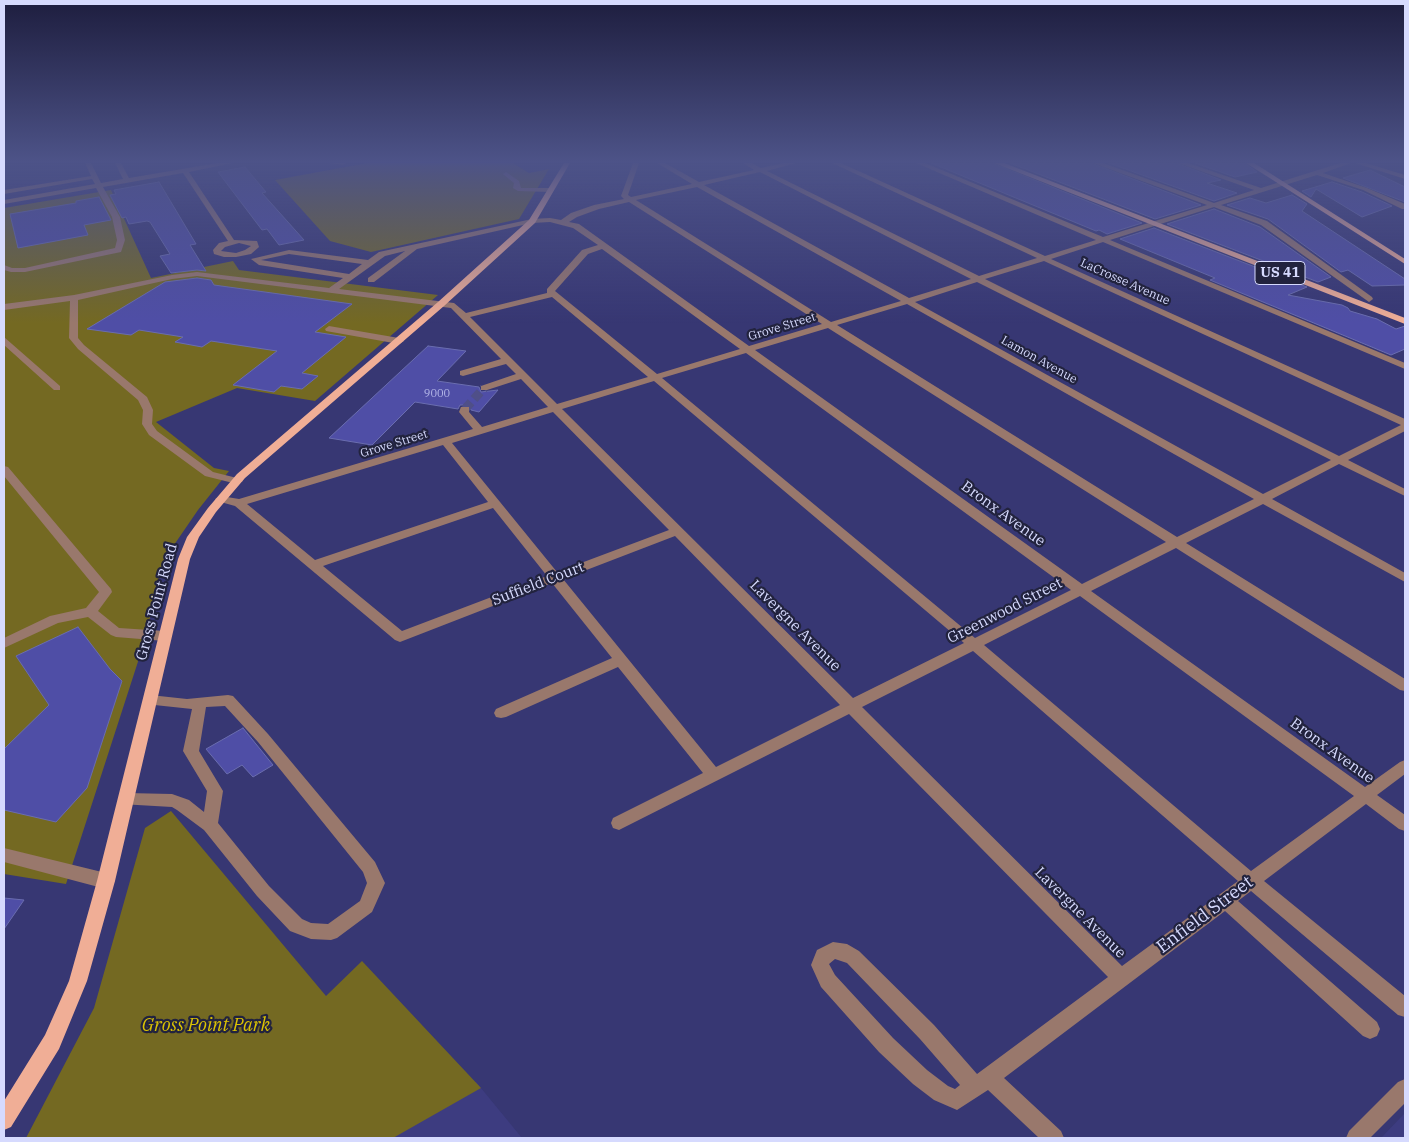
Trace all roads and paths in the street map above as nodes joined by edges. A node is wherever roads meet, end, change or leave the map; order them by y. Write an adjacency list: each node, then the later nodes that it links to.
1 (116, 216): 26 (street)
2 (215, 216): 20 (street)
3 (535, 216): 15 (main road, Gross Point Road)
4 (574, 216): 16 (street)
5 (656, 216): 40 (street)
6 (755, 216): 34 (street, Lamon Avenue)
7 (851, 216): 28 (street)
8 (951, 216): 23 (street, LaCrosse Avenue)
9 (1047, 216): 19 (street)
10 (1142, 216): 17 (main road, US 41)
11 (1143, 216): 17 (main road, US 41)
12 (1182, 216): 17 (street, Grove Street)
13 (1245, 216): 33 (street)
14 (1332, 216): 25 (main road)
15 (532, 221): 16 (street, Bronx Avenue); 18 (street, Bronx Avenue); 21 (street); 35 (main road, Gross Point Road)
16 (564, 222): 18 (street, Bronx Avenue)
17 (1160, 223): 19 (street, Grove Street); 33 (main road, US 41); 39 (main road, US 41)
18 (581, 231): 22 (street, Bronx Avenue)
19 (1104, 240): 23 (street, Grove Street); 46 (street)
20 (232, 242)
21 (417, 246): 24 (street); 29 (street)
22 (603, 246): 31 (street); 44 (street, Bronx Avenue)
23 (1044, 259): 28 (street, Grove Street); 54 (street, LaCrosse Avenue)
24 (370, 262): 27 (street); 27 (street)
25 (1405, 262)
26 (4, 267)
27 (350, 276): 30 (street)
28 (978, 279): 34 (street, Grove Street); 58 (street)
29 (371, 280)
30 (332, 290): 32 (street, Lavergne Avenue); 35 (street, Lavergne Avenue)
31 (553, 294): 38 (street); 49 (street)
32 (74, 298): 36 (street, Lavergne Avenue); 60 (street)
33 (1369, 299): 37 (main road, US 41)
34 (908, 301): 40 (street, Grove Street); 63 (street, Lamon Avenue)
35 (441, 304): 38 (street, Lavergne Avenue); 43 (main road, Gross Point Road)
36 (4, 307)
37 (1405, 313)
38 (464, 316): 45 (street, Lavergne Avenue)
39 (1405, 321)
40 (830, 325): 44 (street, Grove Street); 67 (street)
41 (329, 329): 43 (street)
42 (4, 340): 50 (street)
43 (398, 341): 60 (main road, Gross Point Road)
44 (748, 350): 49 (street, Grove Street); 71 (street, Bronx Avenue)
45 (508, 360): 47 (street); 48 (street, Lavergne Avenue)
46 (1405, 366)
47 (463, 373)
48 (523, 375): 51 (street); 52 (street, Lavergne Avenue)
49 (656, 378): 52 (street, Grove Street); 75 (street)
50 (57, 388)
51 (484, 388)
52 (556, 408): 56 (street, Grove Street); 66 (street, Lavergne Avenue)
53 (464, 409): 56 (street)
54 (1405, 423)
55 (1405, 427): 58 (street, Greenwood Street)
56 (480, 431): 57 (street, Grove Street)
57 (445, 442): 64 (street, Grove Street); 65 (street)
58 (1339, 460): 61 (street); 63 (street, Greenwood Street)
59 (4, 469): 72 (street)
60 (237, 481): 62 (main road, Gross Point Road)
61 (1405, 493)
62 (222, 499): 64 (street, Grove Street); 73 (main road, Gross Point Road)
63 (1262, 499): 67 (street, Greenwood Street); 70 (street, Lamon Avenue)
64 (239, 502): 68 (street)
65 (496, 504): 68 (street); 69 (street)
66 (676, 531): 69 (street, Suffield Court); 80 (street, Lavergne Avenue)
67 (1176, 542): 71 (street, Greenwood Street); 77 (street)
68 (313, 565): 69 (street, Suffield Court)
69 (554, 578): 76 (street)
70 (1405, 578)
71 (1081, 590): 75 (street, Greenwood Street); 84 (street, Bronx Avenue)
72 (90, 612): 73 (street); 74 (street)
73 (165, 636): 78 (main road, Gross Point Road)
74 (4, 643)
75 (974, 644): 80 (street, Greenwood Street); 91 (street)
76 (621, 660): 81 (street); 83 (street)
77 (1405, 686)
78 (150, 700): 79 (street); 85 (main road, Gross Point Road)
79 (200, 703): 88 (street); 88 (street)
80 (852, 706): 83 (street, Greenwood Street); 93 (street, Lavergne Avenue)
81 (501, 713)
82 (1405, 766): 84 (street, Enfield Street)
83 (714, 776): 86 (street, Greenwood Street)
84 (1366, 796): 87 (street, Bronx Avenue); 91 (street, Enfield Street)
85 (126, 799): 88 (street); 90 (main road, Gross Point Road)
86 (619, 823)
87 (1405, 824)
88 (210, 825)
89 (4, 855): 90 (street)
90 (106, 881): 98 (main road, Gross Point Road)
91 (1251, 881): 92 (street, Enfield Street); 94 (street)
92 (1225, 900): 93 (street, Enfield Street); 95 (street)
93 (1121, 978): 96 (street, Enfield Street)
94 (1405, 1008)
95 (1370, 1029)
96 (982, 1082): 96 (street, Enfield Street); 99 (street)
97 (1405, 1089): 100 (street)
98 (4, 1120)
99 (1054, 1138)
100 (1356, 1138)

